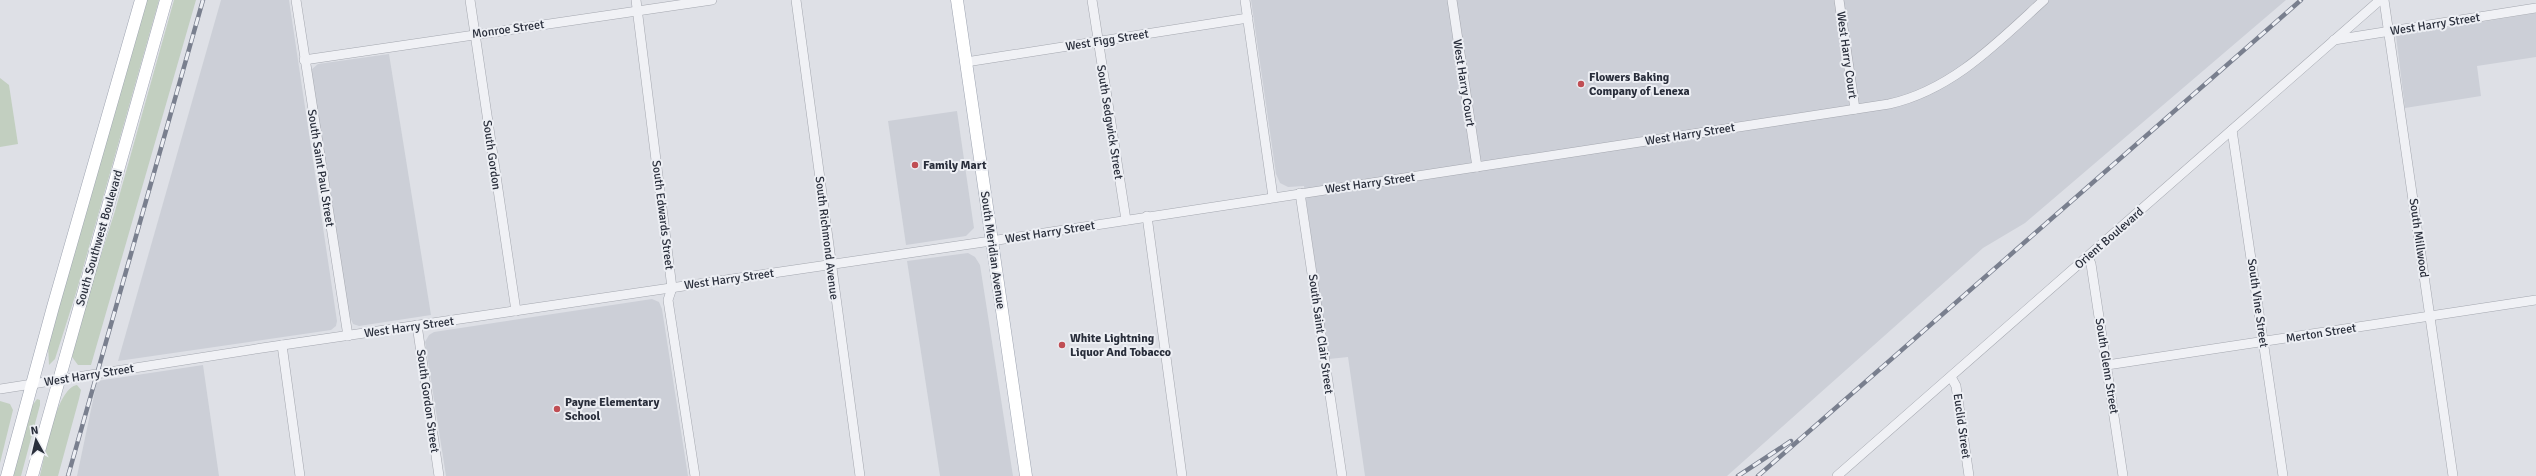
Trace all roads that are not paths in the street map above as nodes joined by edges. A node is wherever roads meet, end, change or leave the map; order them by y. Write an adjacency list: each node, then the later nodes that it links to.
1 (141, 0): 46 (main road)
2 (166, 0): 45 (main road, South Southwest Boulevard)
3 (296, 0): 23 (street, South Saint Paul Street)
4 (470, 0): 20 (street, South Gordon)
5 (636, 0): 17 (street, South Edwards Street)
6 (712, 0): 17 (street, Monroe Street)
7 (796, 0): 34 (street, South Richmond Avenue)
8 (957, 0): 24 (main road, South Meridian Avenue)
9 (1092, 0): 22 (street, South Sedgwick Street)
10 (1245, 0): 18 (street)
11 (1452, 0): 27 (street, West Harry Court)
12 (1839, 0): 25 (street, West Harry Court)
13 (2044, 0): 25 (street, West Harry Street)
14 (2380, 0): 21 (street, Orient Boulevard)
15 (2384, 0): 19 (street, South Millwood)
16 (2536, 8): 19 (street, West Harry Street)
17 (637, 11): 20 (street, Monroe Street); 35 (street, South Edwards Street)
18 (1248, 18): 22 (street, West Figg Street); 29 (street)
19 (2389, 30): 21 (street, West Harry Street); 38 (street, South Millwood)
20 (475, 34): 23 (street, Monroe Street); 37 (street, South Gordon)
21 (2334, 40): 26 (street, Orient Boulevard)
22 (1098, 42): 24 (street, West Figg Street); 31 (street, South Sedgwick Street)
23 (304, 60): 40 (street, South Saint Paul Street)
24 (966, 62): 32 (main road, South Meridian Avenue)
25 (1855, 109): 27 (street, West Harry Street)
26 (2232, 130): 33 (street, Orient Boulevard); 41 (street, South Vine Street)
27 (1477, 167): 28 (street, West Harry Street)
28 (1300, 193): 29 (street, West Harry Street); 56 (street, South Saint Clair Street)
29 (1273, 197): 30 (street, West Harry Street)
30 (1147, 216): 31 (street, West Harry Street); 55 (street)
31 (1126, 220): 32 (street, West Harry Street)
32 (991, 241): 34 (street, West Harry Street); 54 (main road, South Meridian Avenue)
33 (2088, 257): 43 (street, South Glenn Street); 44 (street, Orient Boulevard)
34 (831, 264): 35 (street, West Harry Street); 53 (street, South Richmond Avenue)
35 (672, 288): 37 (street, West Harry Street); 52 (street, South Edwards Street)
36 (2536, 300): 38 (street, Merton Street)
37 (516, 311): 39 (street, West Harry Street)
38 (2431, 315): 41 (street, Merton Street); 61 (street, South Millwood)
39 (417, 325): 40 (street, West Harry Street); 51 (street, South Gordon Street)
40 (348, 336): 42 (street, West Harry Street)
41 (2264, 342): 43 (street, Merton Street); 60 (street, South Vine Street)
42 (282, 345): 45 (street, West Harry Street); 50 (street)
43 (2107, 366): 59 (street, South Glenn Street)
44 (1950, 377): 57 (street, Orient Boulevard); 58 (street, Euclid Street)
45 (59, 379): 46 (street, West Harry Street); 49 (main road, South Southwest Boulevard)
46 (32, 384): 47 (street, West Harry Street); 48 (main road)
47 (0, 389)
48 (7, 476)
49 (32, 476)
50 (300, 476)
51 (439, 476)
52 (695, 476)
53 (860, 476)
54 (1026, 476)
55 (1182, 476)
56 (1342, 476)
57 (1837, 476)
58 (1969, 476)
59 (2123, 476)
60 (2283, 476)
61 (2453, 476)

